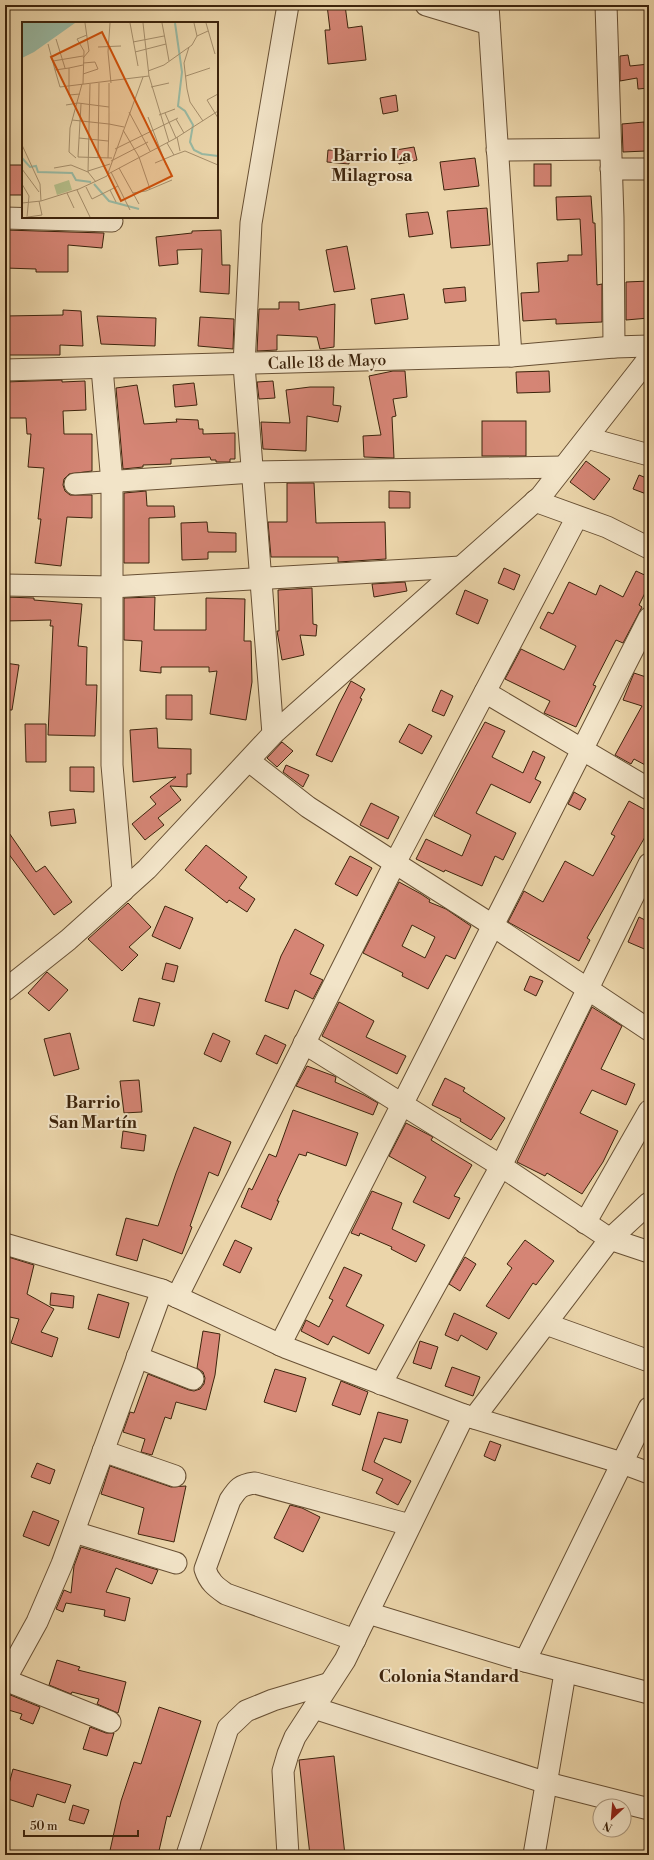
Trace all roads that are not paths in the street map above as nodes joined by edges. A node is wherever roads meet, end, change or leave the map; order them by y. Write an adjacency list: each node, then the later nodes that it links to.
1 (288, 5): 14 (street)
2 (426, 5): 4 (street)
3 (606, 5): 6 (street)
4 (489, 15): 5 (street)
5 (497, 150): 6 (street); 12 (street)
6 (611, 159): 7 (street); 11 (street)
7 (649, 169)
8 (5, 218): 9 (street)
9 (112, 221)
10 (649, 346): 11 (street, Calle 18 de Mayo)
11 (614, 347): 12 (street, Calle 18 de Mayo)
12 (511, 356): 14 (street, Calle 18 de Mayo)
13 (649, 358): 17 (street)
14 (244, 365): 15 (street, Calle 18 de Mayo); 20 (street)
15 (102, 368): 16 (street, Calle 18 de Mayo); 21 (street)
16 (5, 370)
17 (587, 438): 18 (street); 19 (street)
18 (649, 455)
19 (563, 467): 20 (street); 23 (street)
20 (253, 472): 21 (street); 27 (street)
21 (112, 483): 22 (street); 29 (street)
22 (75, 484)
23 (536, 501): 24 (street); 26 (street)
24 (577, 517): 25 (street); 31 (street)
25 (649, 548)
26 (461, 567): 27 (street); 32 (street)
27 (260, 578): 29 (street); 32 (street)
28 (5, 585): 29 (street)
29 (112, 587): 38 (street)
30 (649, 618): 33 (street)
31 (485, 692): 33 (street); 36 (street)
32 (273, 734): 34 (street)
33 (582, 750): 35 (street); 39 (street)
34 (249, 761): 36 (street); 38 (street)
35 (649, 790)
36 (395, 863): 39 (street); 43 (street)
37 (649, 864): 40 (street)
38 (123, 891): 41 (street)
39 (493, 925): 40 (street); 44 (street)
40 (588, 989): 42 (street); 46 (street)
41 (5, 990)
42 (649, 1030)
43 (304, 1043): 44 (street); 52 (street)
44 (402, 1104): 46 (street); 54 (street)
45 (649, 1111): 48 (street)
46 (501, 1166): 48 (street); 58 (street)
47 (649, 1203): 49 (street)
48 (585, 1223): 49 (street)
49 (610, 1239): 51 (street); 53 (street)
50 (5, 1244): 52 (street)
51 (649, 1252)
52 (169, 1293): 54 (street); 55 (street)
53 (546, 1324): 56 (street); 60 (street)
54 (280, 1345): 58 (street)
55 (137, 1356): 57 (street); 61 (street)
56 (649, 1361)
57 (193, 1379)
58 (381, 1384): 60 (street)
59 (649, 1408): 62 (street)
60 (469, 1417): 62 (street); 65 (street)
61 (103, 1451): 64 (street); 66 (street)
62 (622, 1463): 63 (street); 70 (street)
63 (649, 1473)
64 (175, 1476)
65 (410, 1526): 68 (street); 69 (street)
66 (74, 1532): 67 (street); 75 (street)
67 (176, 1563)
68 (368, 1613): 69 (street); 70 (street)
69 (354, 1640): 72 (street)
70 (525, 1661): 71 (street)
71 (565, 1673): 73 (street); 76 (street)
72 (327, 1684): 74 (street); 78 (street)
73 (649, 1693)
74 (314, 1708): 76 (street); 79 (street)
75 (110, 1722)
76 (547, 1783): 77 (street); 80 (street)
77 (649, 1809)
78 (187, 1855)
79 (288, 1855)
80 (534, 1855)

